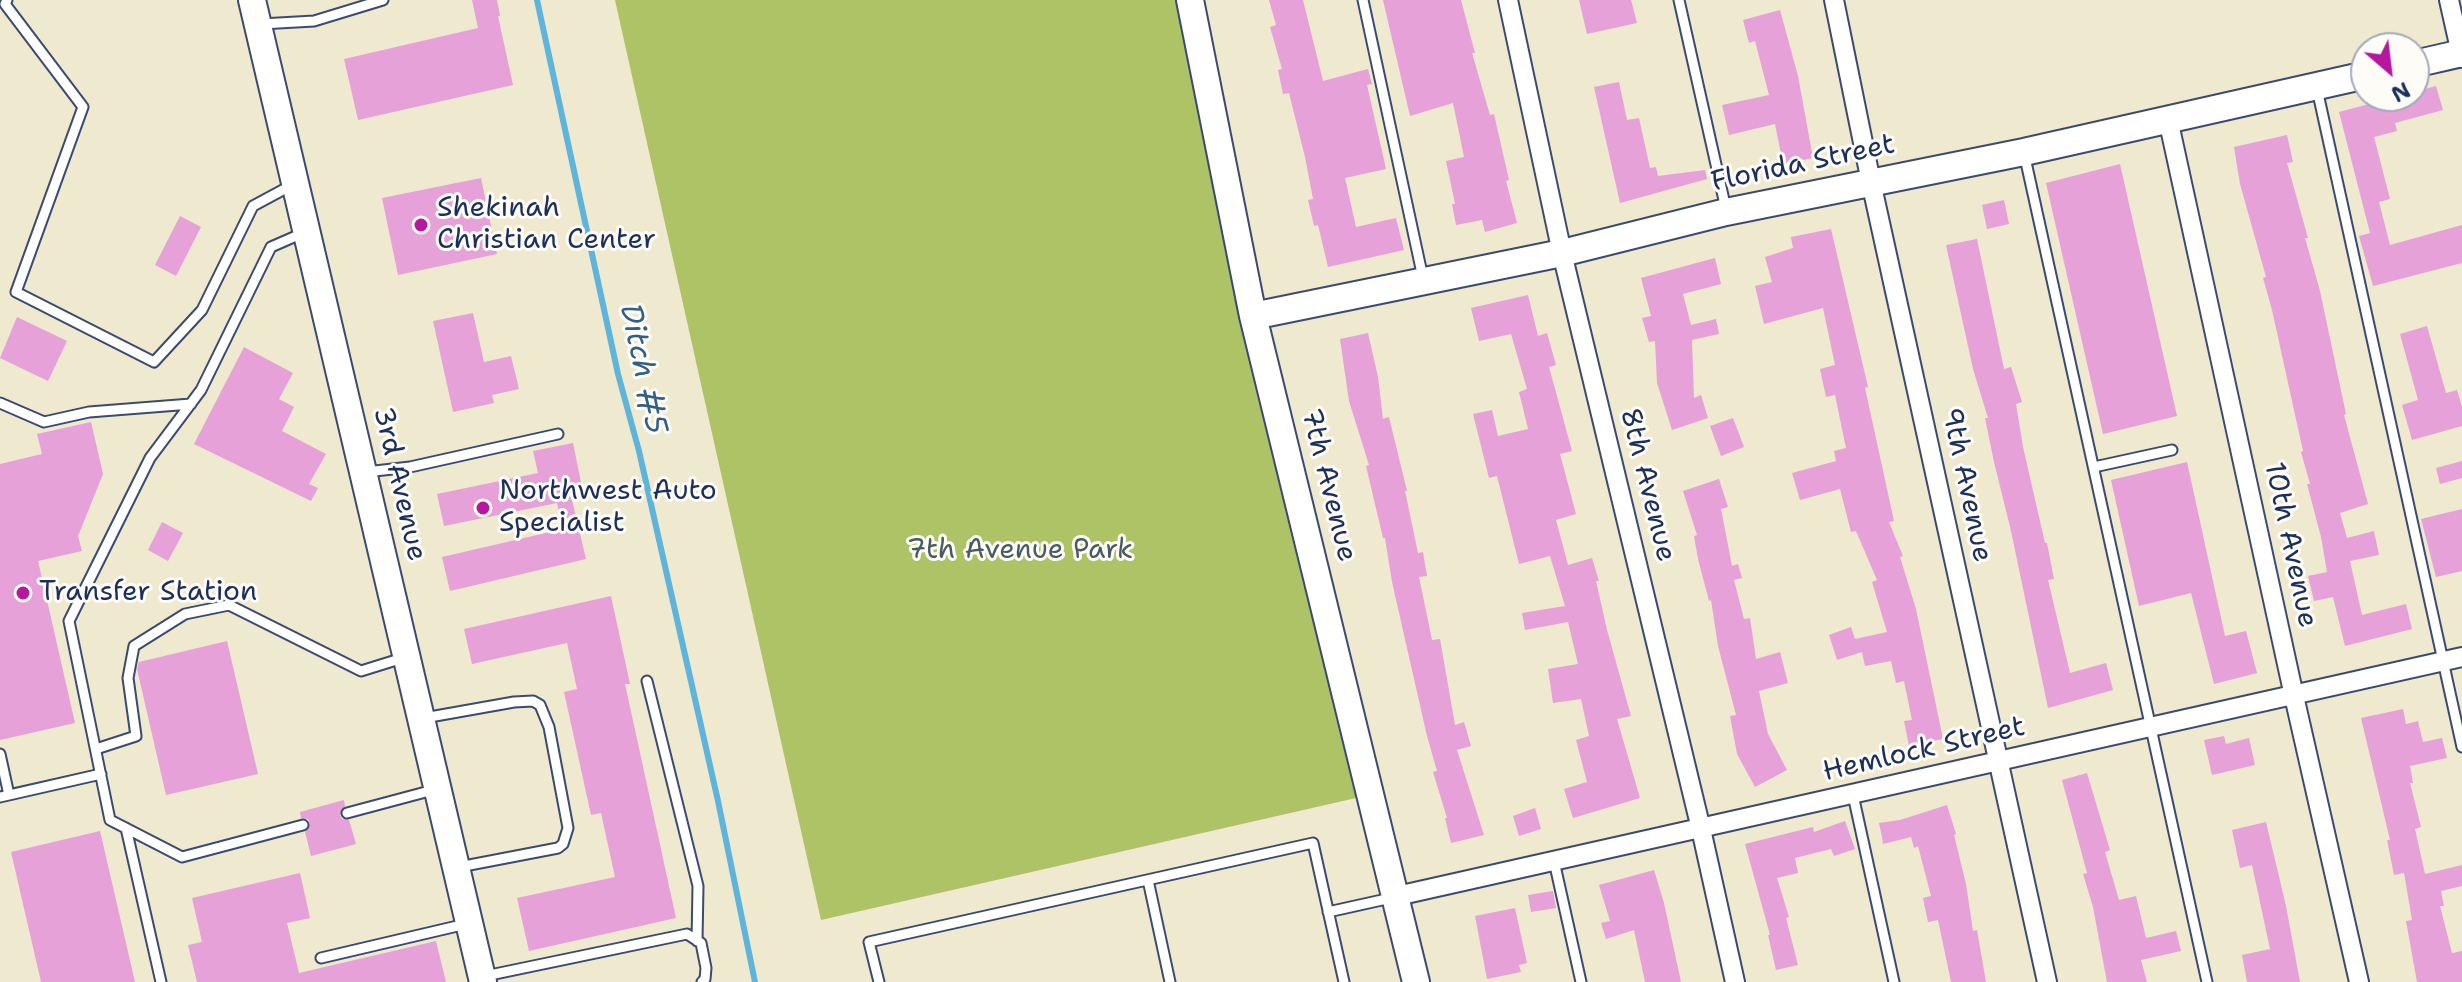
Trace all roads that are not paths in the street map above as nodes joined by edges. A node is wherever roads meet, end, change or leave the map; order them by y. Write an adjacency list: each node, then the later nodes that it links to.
1 (7, 0): 17 (lane)
2 (383, 0): 9 (lane)
3 (1190, 0): 22 (street, 7th Avenue)
4 (1363, 0): 21 (lane)
5 (1508, 0): 20 (street, 8th Avenue)
6 (1679, 0): 18 (lane)
7 (1834, 0): 16 (street, 9th Avenue)
8 (2449, 0): 10 (street)
9 (255, 12): 17 (street, 3rd Avenue)
10 (2462, 55): 11 (street)
11 (2430, 61)
12 (2350, 79): 13 (street, Florida Street)
13 (2316, 86): 14 (street, Florida Street); 31 (lane)
14 (2168, 119): 15 (street, Florida Street); 33 (street, 10th Avenue)
15 (2024, 152): 16 (street, Florida Street); 27 (lane)
16 (1871, 182): 18 (street, Florida Street); 39 (street, 9th Avenue)
17 (295, 184): 19 (street, 3rd Avenue)
18 (1726, 212): 20 (street, Florida Street)
19 (306, 232): 24 (lane); 28 (street, 3rd Avenue)
20 (1562, 253): 21 (street, Florida Street); 47 (street, 8th Avenue)
21 (1424, 281): 22 (street, Florida Street)
22 (1253, 316): 51 (street, 7th Avenue)
23 (0, 403): 24 (lane)
24 (191, 404): 37 (lane)
25 (558, 434): 28 (lane)
26 (2172, 450): 27 (lane)
27 (2094, 467): 35 (lane)
28 (363, 472): 29 (street, 3rd Avenue)
29 (406, 656): 34 (street, 3rd Avenue); 37 (lane)
30 (2462, 657): 31 (street, Hemlock Street)
31 (2443, 662): 33 (street, Hemlock Street); 36 (lane)
32 (647, 681): 54 (lane)
33 (2294, 696): 35 (street, Hemlock Street); 68 (street, 10th Avenue)
34 (421, 719): 41 (street, 3rd Avenue); 49 (lane)
35 (2152, 728): 39 (street, Hemlock Street); 67 (lane)
36 (2462, 747)
37 (96, 749): 40 (lane)
38 (0, 754): 43 (lane)
39 (1999, 762): 42 (street, Hemlock Street); 66 (street, 9th Avenue)
40 (101, 774): 43 (lane); 46 (lane)
41 (438, 789): 44 (lane); 49 (street, 3rd Avenue)
42 (1853, 795): 47 (street, Hemlock Street); 65 (lane)
43 (5, 796)
44 (347, 813)
45 (303, 825): 46 (lane)
46 (126, 828): 57 (lane)
47 (1701, 829): 48 (street, Hemlock Street); 64 (street, 8th Avenue)
48 (1554, 861): 51 (street, Hemlock Street); 63 (lane)
49 (456, 868): 53 (street, 3rd Avenue)
50 (1148, 880): 52 (lane); 59 (lane); 60 (lane)
51 (1397, 896): 52 (lane); 62 (street, 7th Avenue)
52 (1328, 912): 61 (lane)
53 (470, 924): 55 (lane); 56 (street, 3rd Avenue)
54 (697, 941): 56 (lane); 58 (lane)
55 (321, 958)
56 (482, 979)
57 (161, 982)
58 (702, 982)
59 (879, 982)
60 (1170, 982)
61 (1344, 982)
62 (1416, 982)
63 (1581, 982)
64 (1735, 982)
65 (1894, 982)
66 (2047, 982)
67 (2207, 982)
68 (2359, 982)

